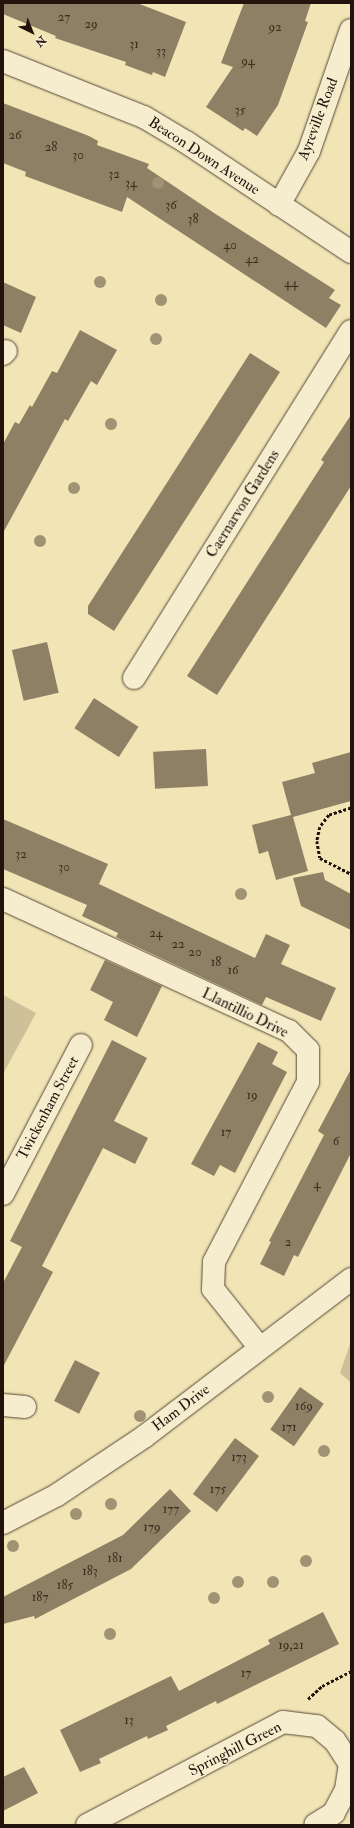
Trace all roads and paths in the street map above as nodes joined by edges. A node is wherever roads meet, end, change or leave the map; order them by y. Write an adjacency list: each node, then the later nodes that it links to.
1 (351, 30): 3 (street, Ayreville Road)
2 (3, 61): 3 (street, Beacon Down Avenue)
3 (279, 205): 4 (street, Beacon Down Avenue)
4 (351, 252)
5 (351, 330): 6 (street, Caernarvon Gardens)
6 (134, 678)
7 (351, 808): 8 (path)
8 (351, 874)
9 (3, 899): 13 (street, Llantillio Drive)
10 (81, 1045): 11 (street, Twickenham Street)
11 (3, 1194)
12 (351, 1279): 13 (street, Ham Drive)
13 (260, 1348): 16 (street, Ham Drive)
14 (3, 1405): 15 (street)
15 (25, 1407)
16 (3, 1524)
17 (351, 1671): 18 (path)
18 (283, 1722): 19 (street, Springhill Green); 20 (street, Springhill Green)
19 (87, 1825)
20 (315, 1825)

